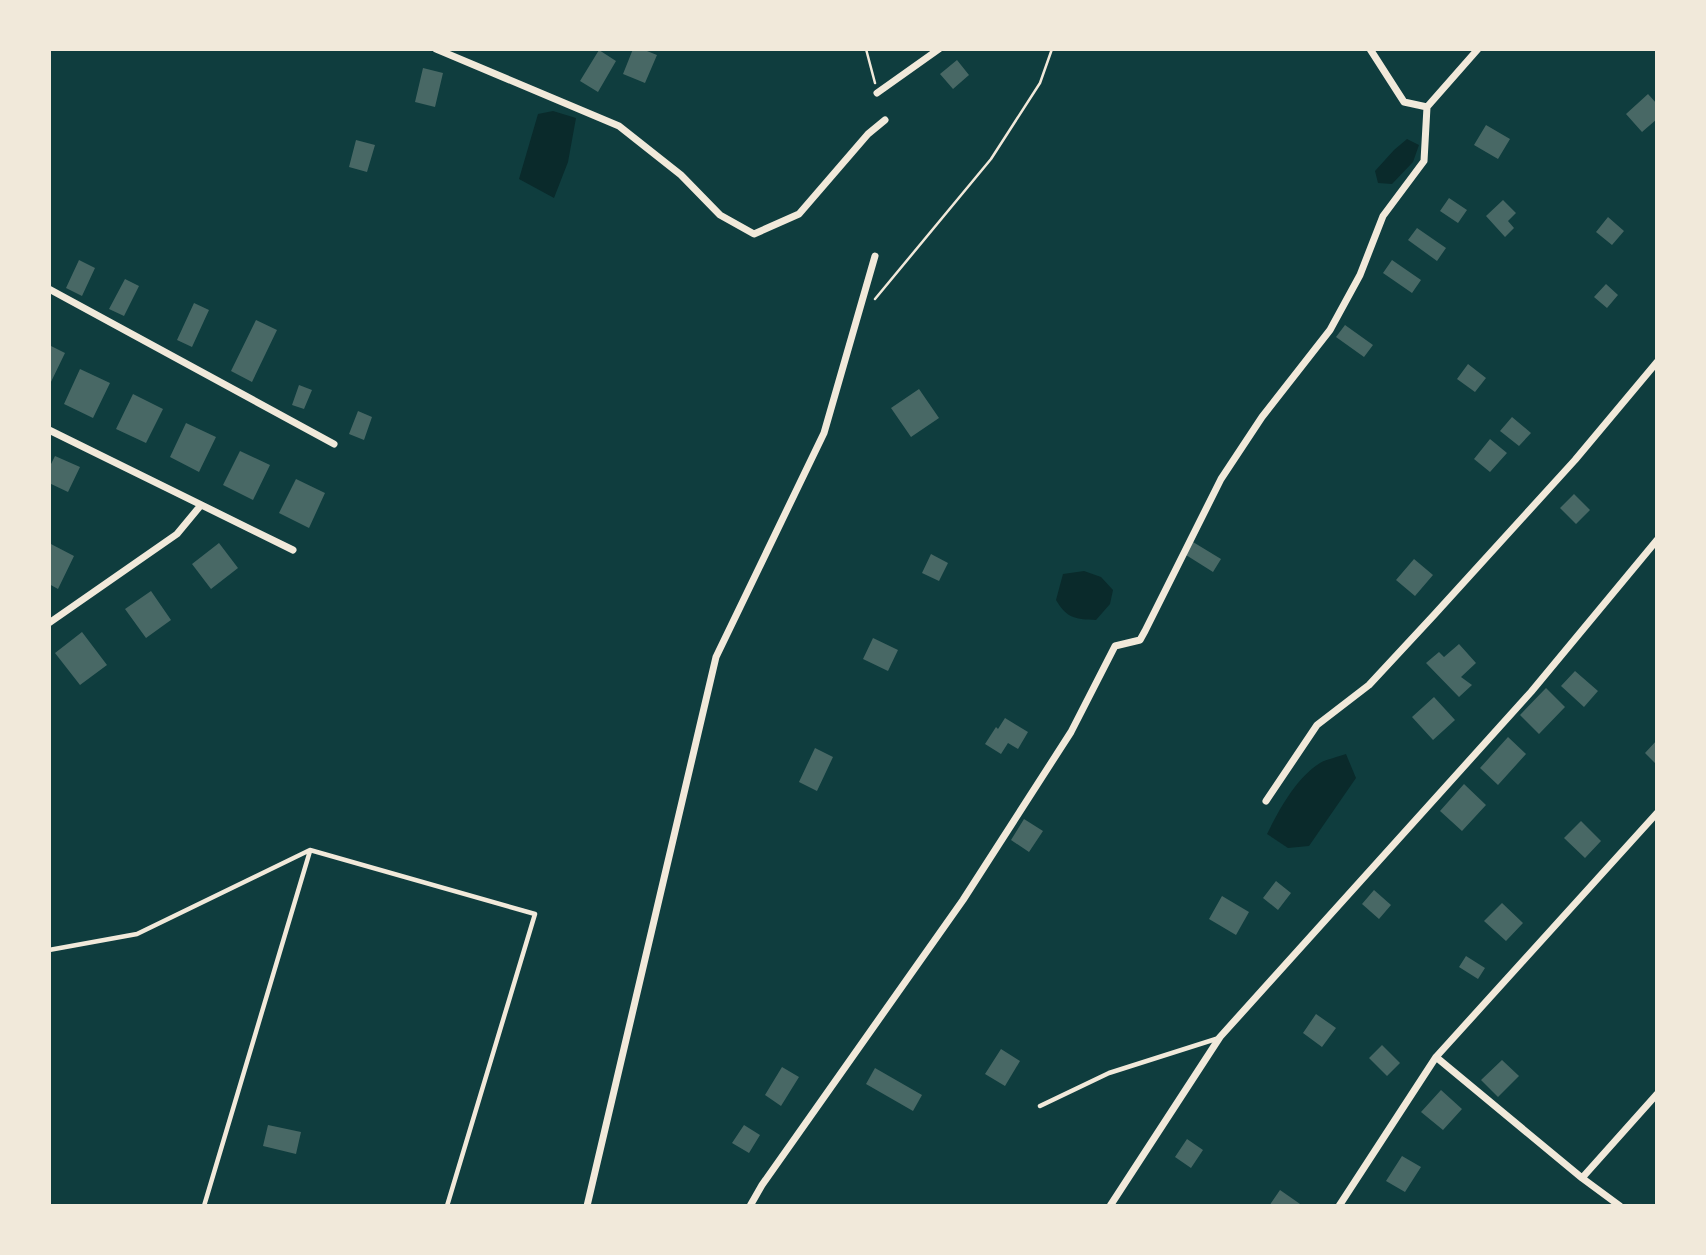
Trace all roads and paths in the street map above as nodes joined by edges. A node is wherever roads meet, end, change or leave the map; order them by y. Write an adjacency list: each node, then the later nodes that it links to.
1 (436, 49): 8 (street)
2 (939, 49): 6 (street)
3 (1052, 49): 11 (path)
4 (1370, 49): 7 (street)
5 (1478, 49): 7 (street)
6 (877, 93)
7 (1427, 107): 31 (street)
8 (886, 120)
9 (875, 256): 11 (street)
10 (49, 289): 14 (street)
11 (858, 314): 30 (street)
12 (1657, 362): 19 (street)
13 (49, 430): 15 (street)
14 (334, 444)
15 (201, 505): 17 (street); 18 (street)
16 (1657, 540): 23 (street)
17 (293, 550)
18 (49, 623)
19 (1266, 801)
20 (1657, 813): 24 (street)
21 (310, 850): 22 (lane); 28 (lane); 29 (lane)
22 (49, 950)
23 (1220, 1037): 26 (lane); 32 (street)
24 (1436, 1057): 27 (street); 33 (street)
25 (1657, 1094): 27 (street)
26 (1040, 1106)
27 (1582, 1178): 34 (street)
28 (204, 1206)
29 (447, 1206)
30 (587, 1206)
31 (750, 1206)
32 (1110, 1206)
33 (1339, 1206)
34 (1619, 1206)

